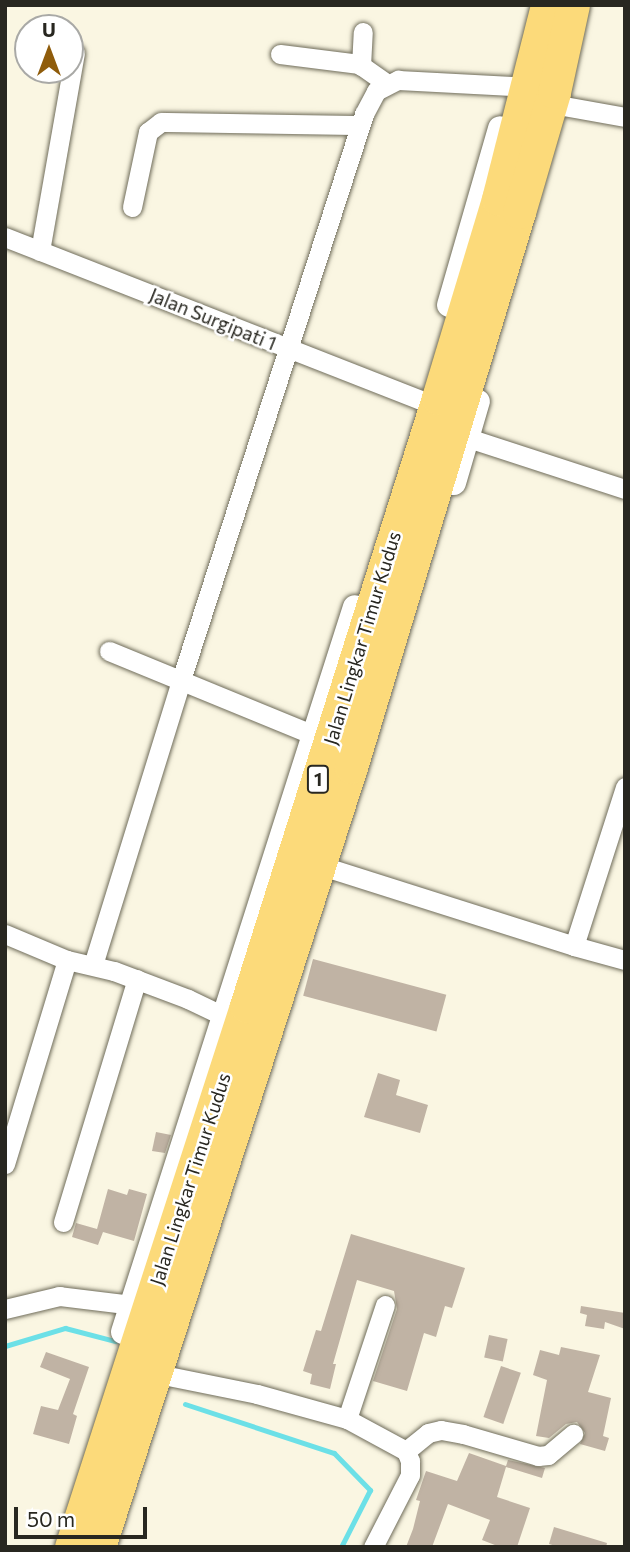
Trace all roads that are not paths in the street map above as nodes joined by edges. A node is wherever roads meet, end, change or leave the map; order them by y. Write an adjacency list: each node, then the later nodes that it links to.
1 (531, 5): 10 (street)
2 (547, 5): 32 (highway, Jalan Lingkar Timur Kudus / 1)
3 (573, 5): 25 (highway, Jalan Lingkar Timur Kudus / 1)
4 (588, 5): 11 (street)
5 (363, 32): 7 (street)
6 (280, 54): 7 (street)
7 (362, 66): 8 (street)
8 (386, 83): 10 (street); 13 (street)
9 (70, 84): 16 (street)
10 (512, 86): 18 (street)
11 (564, 106): 12 (street); 19 (street)
12 (625, 117)
13 (360, 125): 14 (street); 17 (street)
14 (132, 207)
15 (5, 237): 16 (street, Jalan Surgipati 1)
16 (40, 251): 17 (street, Jalan Surgipati 1)
17 (290, 349): 18 (street, Jalan Surgipati 1); 22 (street)
18 (421, 400): 23 (street)
19 (468, 438): 20 (street); 25 (street)
20 (625, 489)
21 (110, 651): 22 (street)
22 (181, 680): 23 (street); 30 (street)
23 (314, 735): 32 (street)
24 (625, 787): 27 (street)
25 (325, 866): 27 (street); 32 (highway, Jalan Lingkar Timur Kudus / 1)
26 (5, 934): 28 (street)
27 (574, 946): 29 (street)
28 (67, 960): 30 (street); 33 (street)
29 (625, 960)
30 (93, 965): 31 (street)
31 (137, 979): 32 (street); 34 (street)
32 (250, 1029): 35 (street); 38 (street); 43 (highway, Jalan Lingkar Timur Kudus / 1); 44 (highway, Jalan Lingkar Timur Kudus / 1)
33 (5, 1164)
34 (63, 1223)
35 (132, 1305): 37 (street); 42 (street)
36 (385, 1305): 39 (street)
37 (5, 1308)
38 (169, 1376): 39 (street); 45 (street)
39 (346, 1419): 41 (street)
40 (573, 1434): 41 (street)
41 (406, 1451): 46 (street)
42 (56, 1547)
43 (71, 1547)
44 (99, 1547)
45 (114, 1547)
46 (373, 1547)

